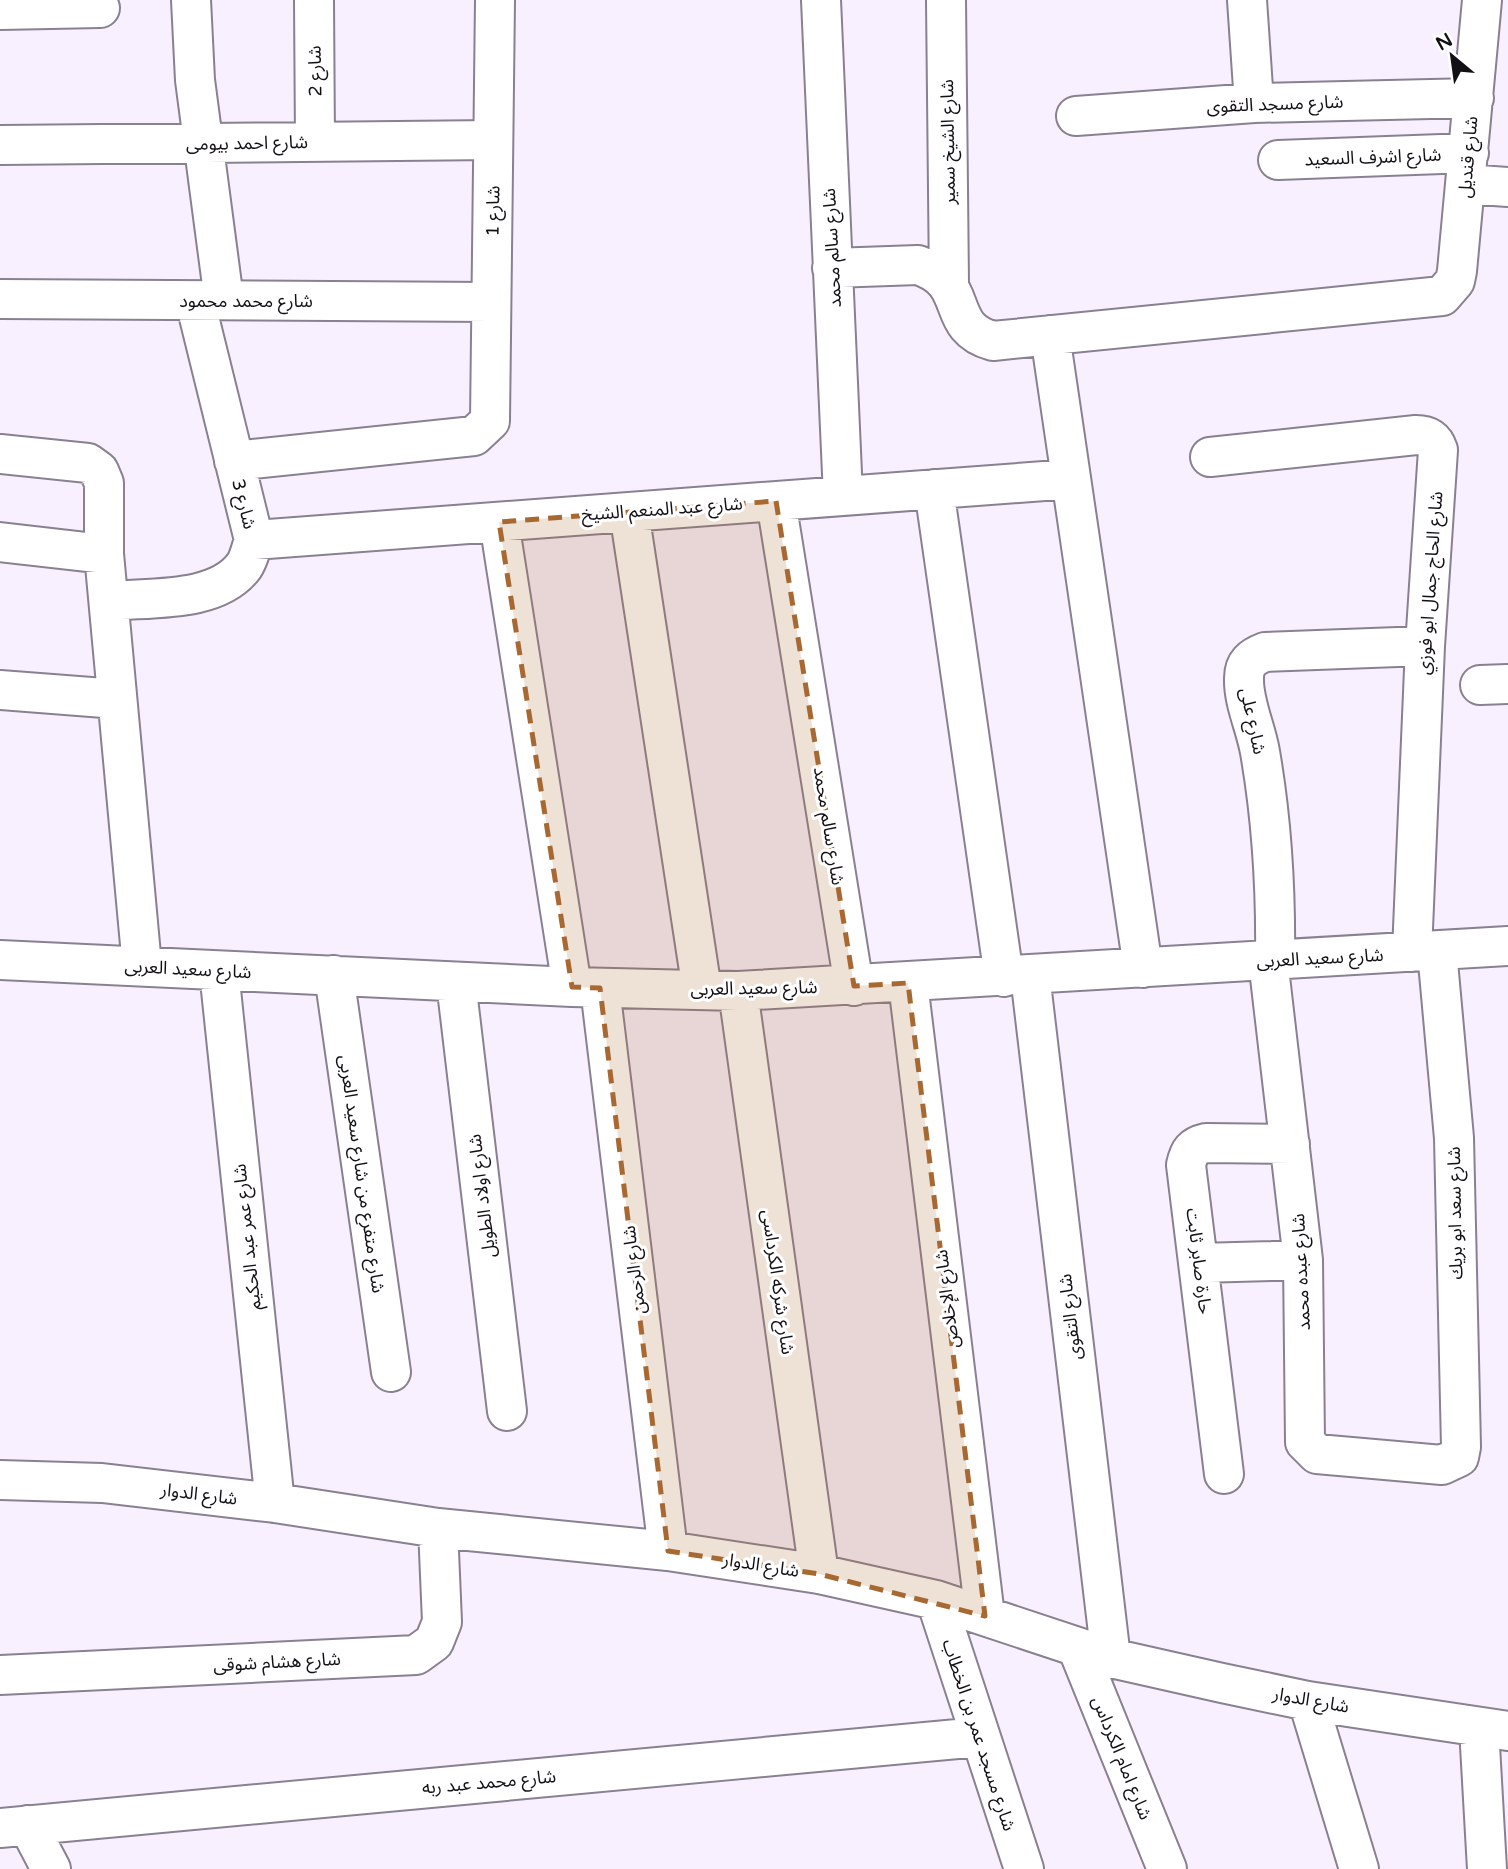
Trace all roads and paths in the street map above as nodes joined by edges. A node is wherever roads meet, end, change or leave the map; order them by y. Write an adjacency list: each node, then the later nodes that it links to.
1 (191, 0): 16 (street, شارع 3)
2 (314, 0): 15 (street, شارع 2)
3 (495, 0): 14 (street, شارع 1)
4 (821, 0): 21 (street, شارع سالم محمد)
5 (946, 0): 22 (street, شارع الشيخ سمير)
6 (1247, 0): 12 (street)
7 (1482, 0): 10 (street, شارع قنديل)
8 (100, 8): 9 (street)
9 (0, 10)
10 (1493, 49): 11 (street, شارع قنديل)
11 (1474, 98): 12 (street, شارع مسجد التقوى); 19 (street, شارع قنديل)
12 (1254, 103): 13 (street, شارع مسجد التقوى)
13 (1076, 116)
14 (494, 141): 15 (street, شارع احمد بيومى); 25 (street, شارع 1)
15 (315, 142): 16 (street, شارع احمد بيومى)
16 (202, 144): 17 (street, شارع احمد بيومى); 24 (street, شارع 3)
17 (0, 145)
18 (1278, 160): 19 (street, شارع اشرف السعيد)
19 (1467, 169): 20 (street, شارع اشرف السعيد); 26 (street, شارع قنديل)
20 (1508, 187)
21 (832, 268): 22 (street); 32 (street, شارع سالم محمد)
22 (949, 284): 26 (street)
23 (0, 299): 24 (street, شارع محمد محمود)
24 (209, 301): 25 (street, شارع محمد محمود); 29 (street, شارع 3)
25 (492, 302): 29 (street, شارع 1)
26 (1050, 335): 30 (street)
27 (0, 454): 38 (street)
28 (1210, 457): 40 (street, شارع الحاج جمال ابو فوزي)
29 (234, 461): 36 (street, شارع 3)
30 (1071, 479): 31 (street, شارع عبد المنعم الشيخ); 48 (street)
31 (934, 489): 32 (street, شارع عبد المنعم الشيخ); 51 (street, شارع التقوى)
32 (843, 496): 33 (street, شارع عبد المنعم الشيخ)
33 (776, 501): 34 (street, شارع عبد المنعم الشيخ); 54 (street, شارع سالم محمد)
34 (629, 512): 35 (street, شارع عبد المنعم الشيخ); 56 (street, شارع شركه الكرداسى)
35 (499, 522): 36 (street, شارع عبد المنعم الشيخ); 55 (street, شارع الرحمن)
36 (254, 540): 39 (street, شارع 3)
37 (0, 542): 38 (street)
38 (104, 554): 39 (street)
39 (110, 601): 42 (street)
40 (1425, 646): 44 (street, شارع الحاج جمال ابو فوزي); 46 (street, شارع على)
41 (0, 690): 42 (street)
42 (117, 699): 47 (street)
43 (1508, 946): 44 (street, شارع سعيد العربى)
44 (1424, 952): 46 (street, شارع سعيد العربى); 62 (street, شارع سعد ابو بريك)
45 (0, 960): 47 (street, شارع سعيد العربى)
46 (1272, 960): 48 (street, شارع سعيد العربى); 57 (street, شارع عبده محمد)
47 (142, 966): 49 (street, شارع سعيد العربى)
48 (1143, 968): 51 (street, شارع سعيد العربى)
49 (219, 971): 50 (street, شارع سعيد العربى); 65 (street, شارع عمر عبد الحكيم)
50 (334, 975): 52 (street, شارع سعيد العربى); 60 (street, شارع متفرع من شارع سعيد العربى)
51 (1017, 976): 53 (street, شارع سعيد العربى); 71 (street, شارع التقوى)
52 (456, 982): 55 (street, شارع سعيد العربى); 61 (street, شارع اولاد الطويل)
53 (908, 983): 54 (street, شارع سعيد العربى); 70 (street, شارع الإخلاص)
54 (855, 986): 56 (street, شارع سعيد العربى)
55 (586, 987): 56 (street, شارع سعيد العربى); 67 (street, شارع الرحمن)
56 (720, 990): 68 (street, شارع شركه الكرداسى)
57 (1290, 1143): 58 (street, شارع عبده محمد); 59 (street, حارة صابر ثابت)
58 (1303, 1260): 59 (street); 62 (street, شارع عبده محمد)
59 (1199, 1263): 63 (street, حارة صابر ثابت)
60 (391, 1372)
61 (507, 1411)
62 (1442, 1465)
63 (1224, 1474)
64 (0, 1480): 65 (street, شارع الدوار)
65 (275, 1503): 66 (street, شارع الدوار)
66 (438, 1528): 67 (street, شارع الدوار); 72 (street, شارع هشام شوقى)
67 (668, 1551): 68 (street, شارع الدوار)
68 (819, 1574): 69 (street, شارع الدوار)
69 (936, 1600): 70 (street, شارع الدوار); 75 (street, شارع مسجد عمر بن الخطاب)
70 (985, 1616): 71 (street, شارع الدوار)
71 (1094, 1653): 73 (street, شارع الدوار); 79 (street, شارع امام الكرداس)
72 (0, 1675)
73 (1308, 1701): 74 (street, شارع الدوار); 80 (street)
74 (1494, 1730): 81 (street)
75 (979, 1737): 76 (street, شارع محمد عبد ربه); 78 (street, شارع مسجد عمر بن الخطاب)
76 (14, 1826): 77 (street)
77 (51, 1869)
78 (1024, 1869)
79 (1167, 1869)
80 (1359, 1869)
81 (1487, 1869)

